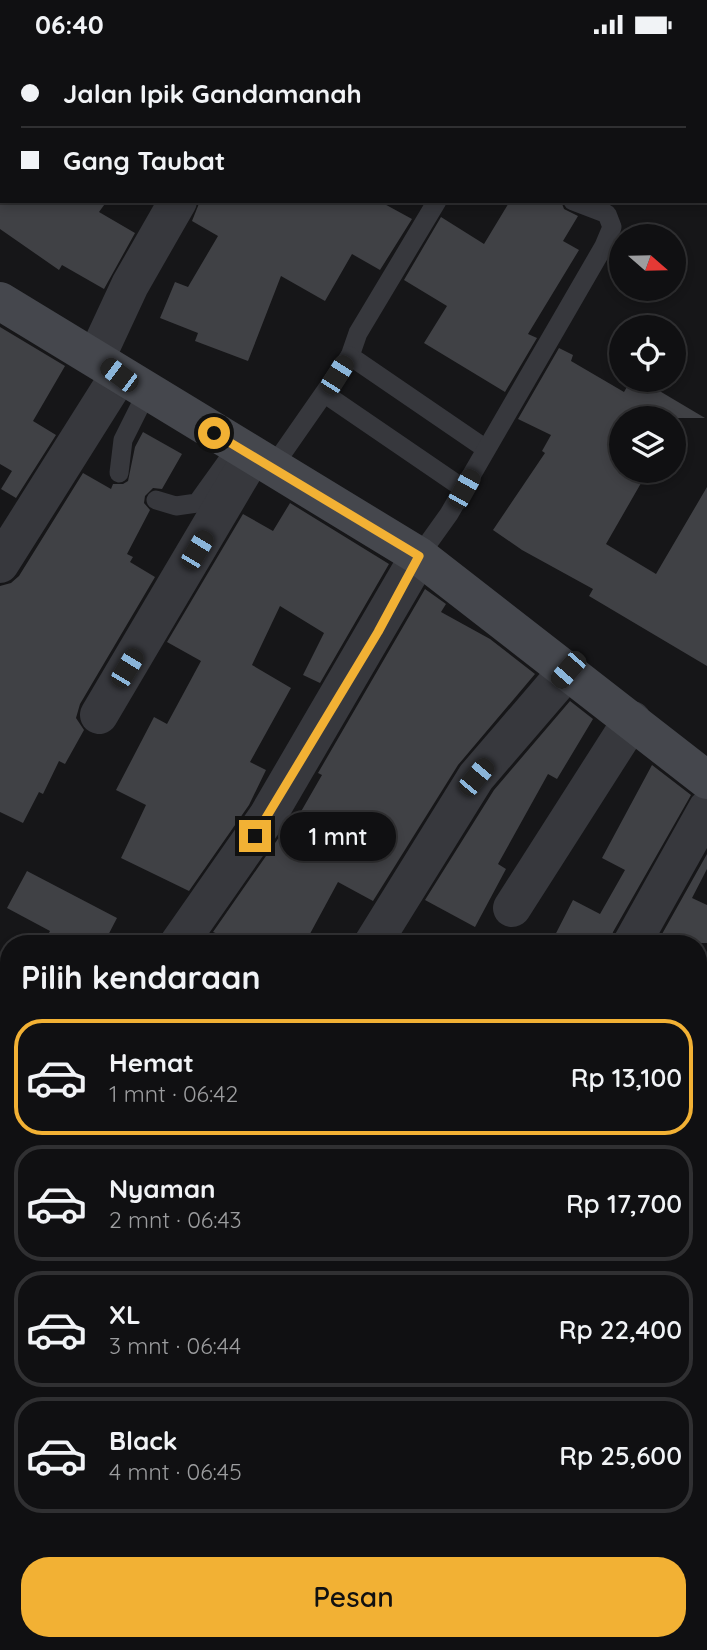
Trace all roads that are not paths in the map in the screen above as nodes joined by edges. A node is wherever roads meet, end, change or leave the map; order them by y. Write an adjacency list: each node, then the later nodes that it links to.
1 (176, 203): 6 (street)
2 (436, 203): 5 (lane)
3 (578, 203): 8 (lane)
4 (0, 301): 6 (street)
5 (349, 356): 7 (lane); 8 (lane)
6 (121, 375): 9 (street); 10 (lane); 14 (street)
7 (325, 394): 9 (lane); 11 (lane)
8 (486, 449): 11 (lane)
9 (254, 457): 12 (lane); 13 (street); 16 (street)
10 (119, 473)
11 (464, 489): 13 (lane)
12 (156, 500)
13 (419, 556): 15 (street); 21 (street)
14 (0, 564)
15 (568, 670): 17 (street); 22 (street)
16 (99, 715)
17 (632, 720): 18 (street); 20 (street)
18 (707, 781)
19 (707, 809): 23 (street)
20 (512, 908)
21 (185, 935)
22 (378, 935)
23 (636, 935)

